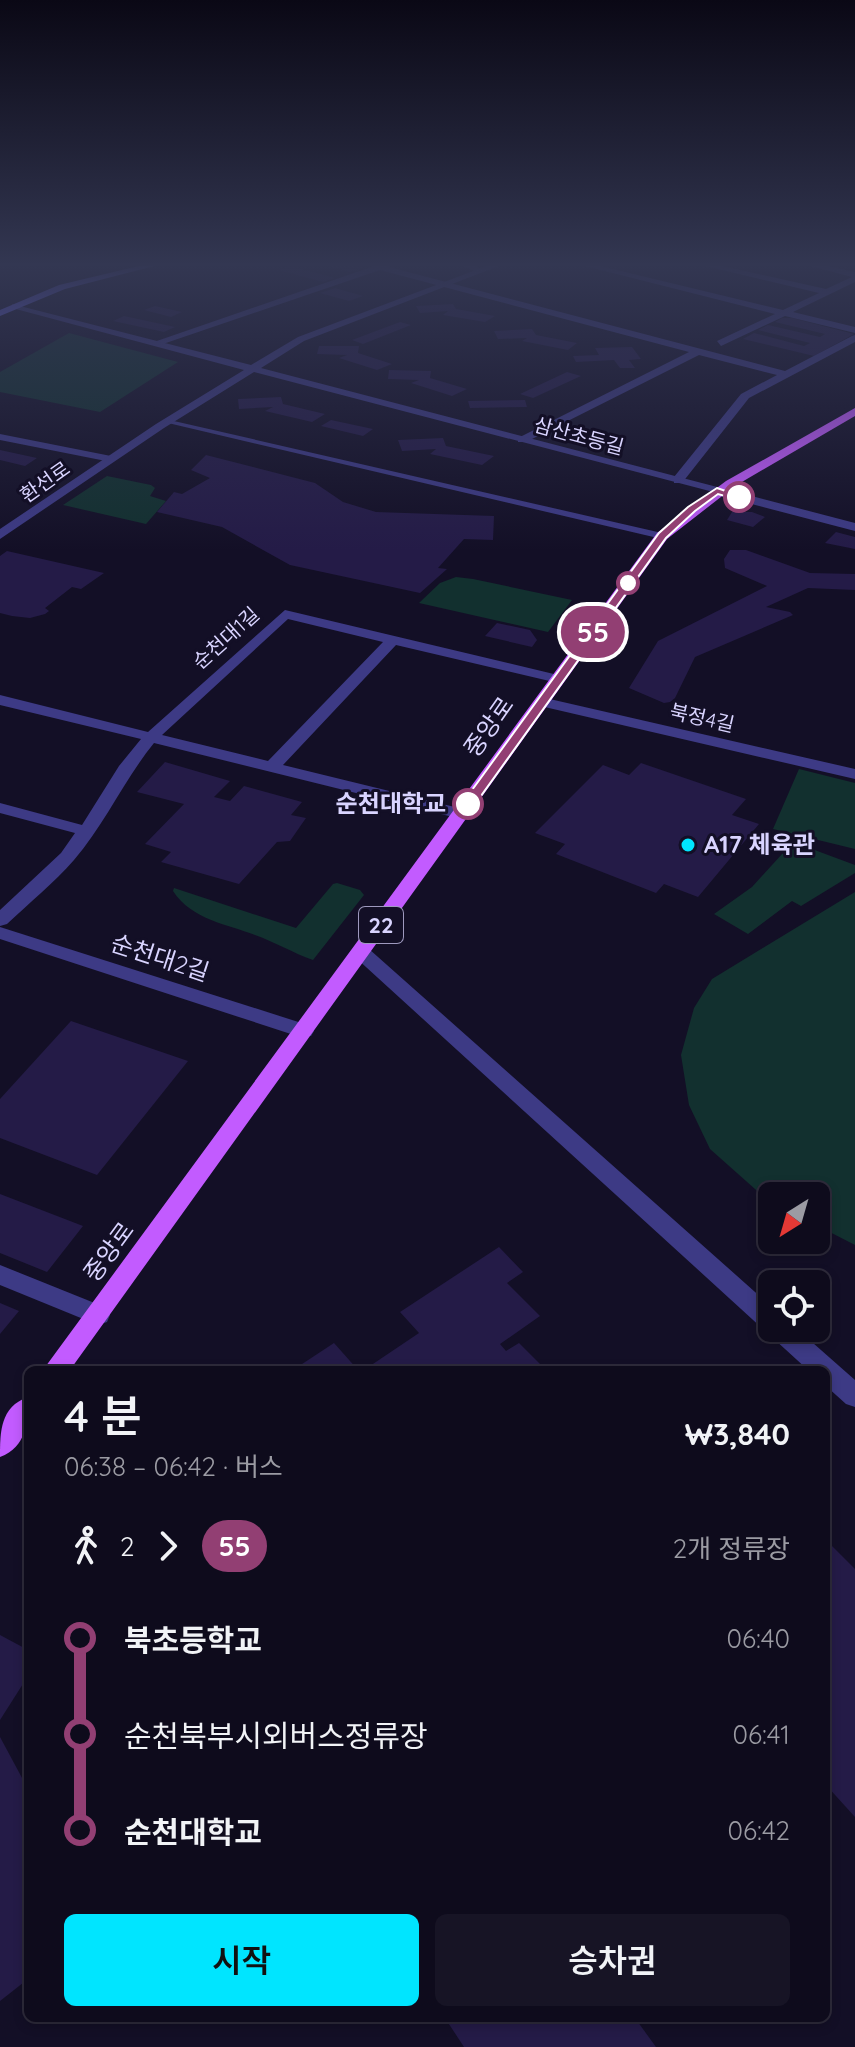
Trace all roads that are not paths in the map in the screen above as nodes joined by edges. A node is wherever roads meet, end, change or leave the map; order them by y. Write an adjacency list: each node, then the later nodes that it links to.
1 (216, 360): 6 (street, 삼산초등길)
2 (267, 360): 6 (street, 환선로)
3 (681, 360): 11 (street)
4 (730, 360): 7 (street)
5 (813, 360): 7 (street)
6 (251, 369): 9 (street, 환선로); 11 (street, 삼산초등길)
7 (784, 374): 13 (street)
8 (855, 411): 14 (main road, 중앙로 / 22)
9 (168, 421): 12 (street, 환선로); 17 (street)
10 (0, 437): 12 (street, 환선로)
11 (522, 440): 13 (street, 삼산초등길)
12 (111, 459): 16 (street, 환선로)
13 (678, 480): 14 (street, 삼산초등길)
14 (717, 491): 15 (street, 삼산초등길); 17 (main road, 중앙로 / 22)
15 (855, 527)
16 (0, 535)
17 (662, 536): 19 (main road, 중앙로 / 22)
18 (393, 640): 19 (street, 순천대1길); 22 (street, 순천대1길); 23 (street)
19 (558, 679): 21 (main road, 중앙로 / 22)
20 (0, 700): 22 (street)
21 (541, 702): 24 (street, 북정4길); 26 (main road, 중앙로 / 22)
22 (151, 737): 23 (street); 27 (street)
23 (272, 767): 26 (street)
24 (855, 774)
25 (0, 808): 27 (street)
26 (461, 814): 30 (main road, 중앙로 / 22)
27 (86, 831): 28 (street)
28 (0, 920)
29 (0, 933): 31 (street, 순천대2길)
30 (362, 953): 31 (main road, 중앙로 / 22); 33 (street)
31 (304, 1031): 34 (main road, 중앙로 / 22)
32 (0, 1275): 34 (street)
33 (758, 1309)
34 (98, 1315): 36 (main road, 중앙로 / 22)
35 (795, 1342): 37 (street)
36 (59, 1366)
37 (821, 1366)
38 (830, 1374): 39 (street)
39 (855, 1396)
40 (24, 1413): 41 (main road)
41 (0, 1445)

